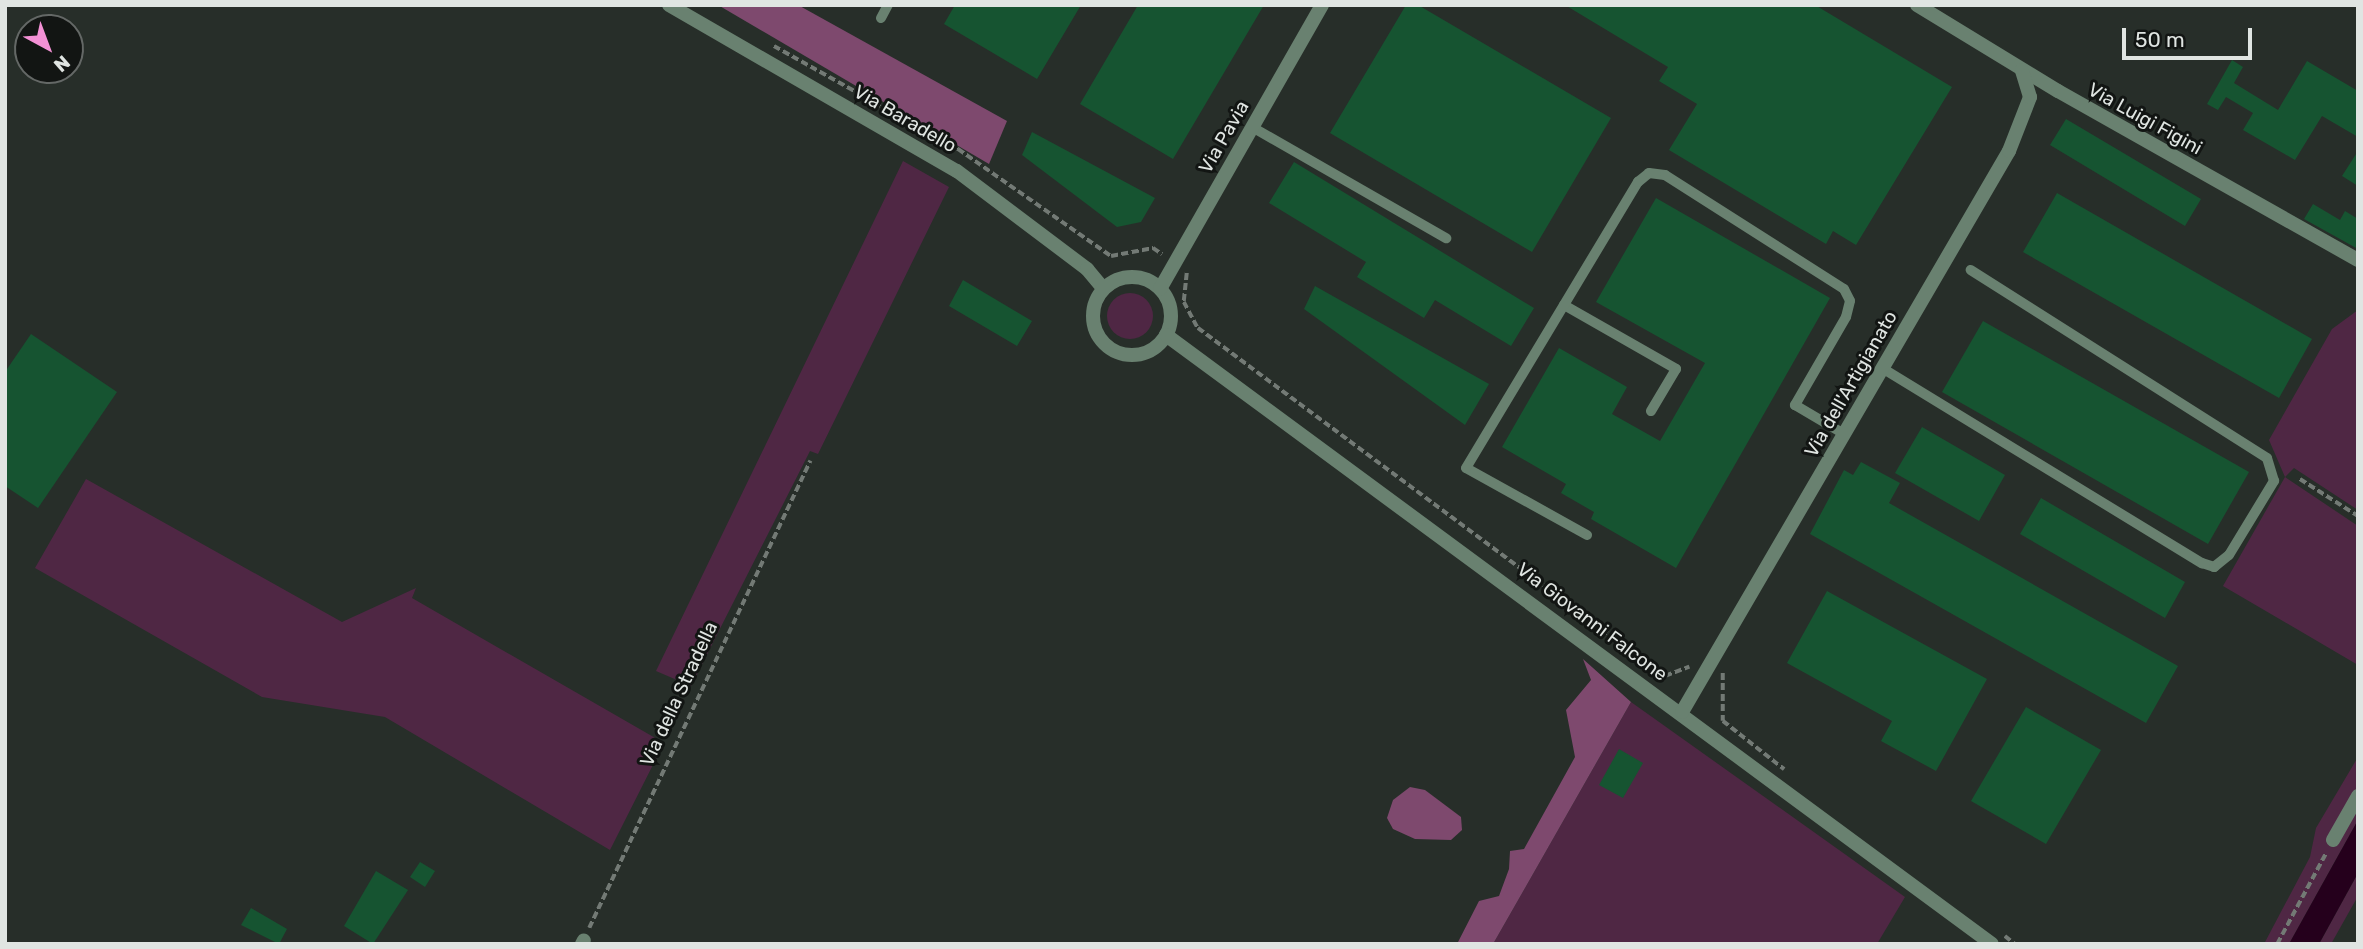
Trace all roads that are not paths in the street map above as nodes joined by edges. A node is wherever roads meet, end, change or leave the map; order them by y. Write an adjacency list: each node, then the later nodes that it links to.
1 (669, 5): 11 (street, Via Baradello)
2 (888, 5): 5 (lane)
3 (1322, 5): 7 (street, Via Pavia)
4 (1917, 5): 6 (street, Via Luigi Figini)
5 (881, 18)
6 (2022, 69): 9 (street, Via Luigi Figini); 15 (street, Via dell'Artigianato)
7 (1252, 127): 8 (lane); 12 (street, Via Pavia)
8 (1446, 238)
9 (2358, 260)
10 (1971, 270): 15 (lane)
11 (1104, 289): 12 (street); 14 (street)
12 (1160, 289): 14 (street)
13 (1564, 305): 16 (lane); 17 (lane); 18 (lane)
14 (1166, 335): 19 (street, Via Giovanni Falcone)
15 (1882, 368): 17 (street, Via dell'Artigianato)
16 (1651, 411)
17 (1844, 434): 19 (street, Via dell'Artigianato)
18 (1587, 536)
19 (1682, 712): 22 (street, Via Giovanni Falcone)
20 (2358, 796): 21 (street)
21 (2333, 840)
22 (1998, 940)

